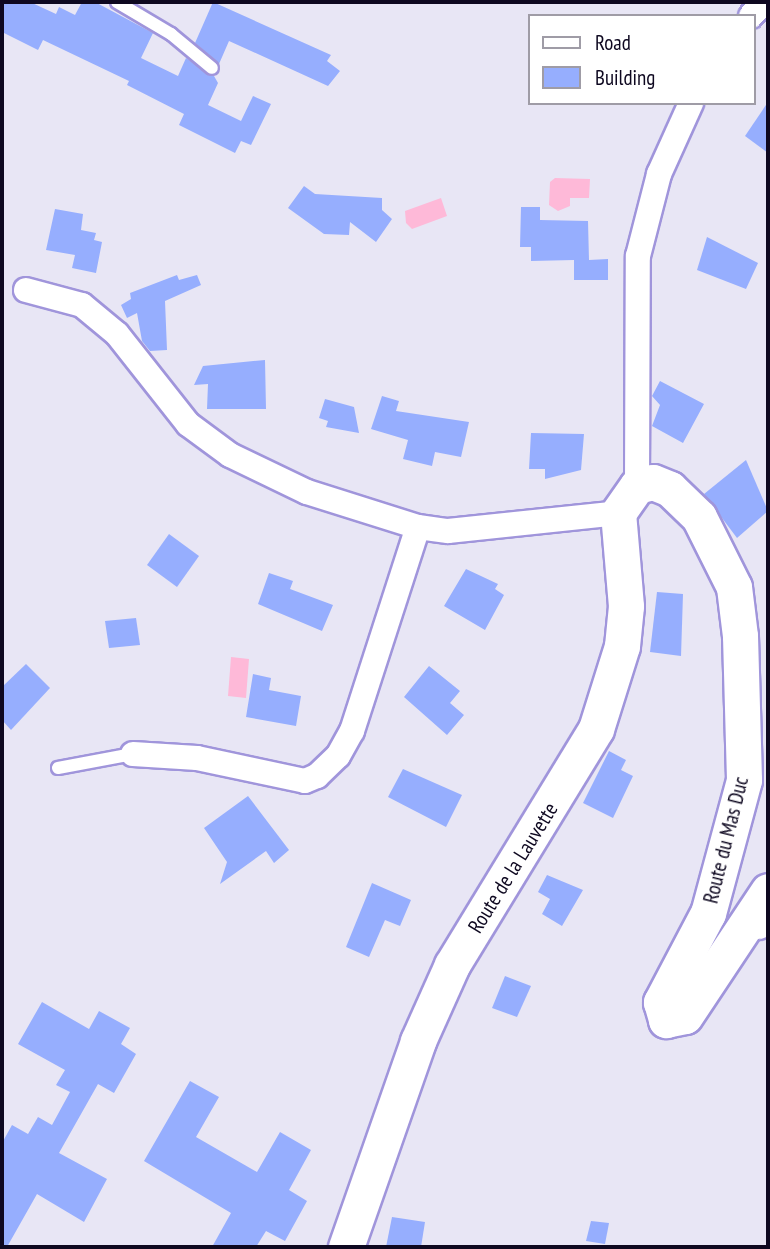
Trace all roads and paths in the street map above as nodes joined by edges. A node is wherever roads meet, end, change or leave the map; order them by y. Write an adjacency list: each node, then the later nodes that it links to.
1 (117, 2): 2 (lane)
2 (212, 68)
3 (690, 105): 5 (street)
4 (26, 290): 6 (street)
5 (627, 499): 6 (street); 11 (street, Route du Mas Duc); 12 (street, Route de la Lauvette)
6 (418, 527): 7 (street)
7 (133, 754): 8 (lane)
8 (58, 768)
9 (768, 891): 11 (street, Route du Mas Duc)
10 (766, 928): 11 (lane)
11 (712, 976)
12 (346, 1247)

